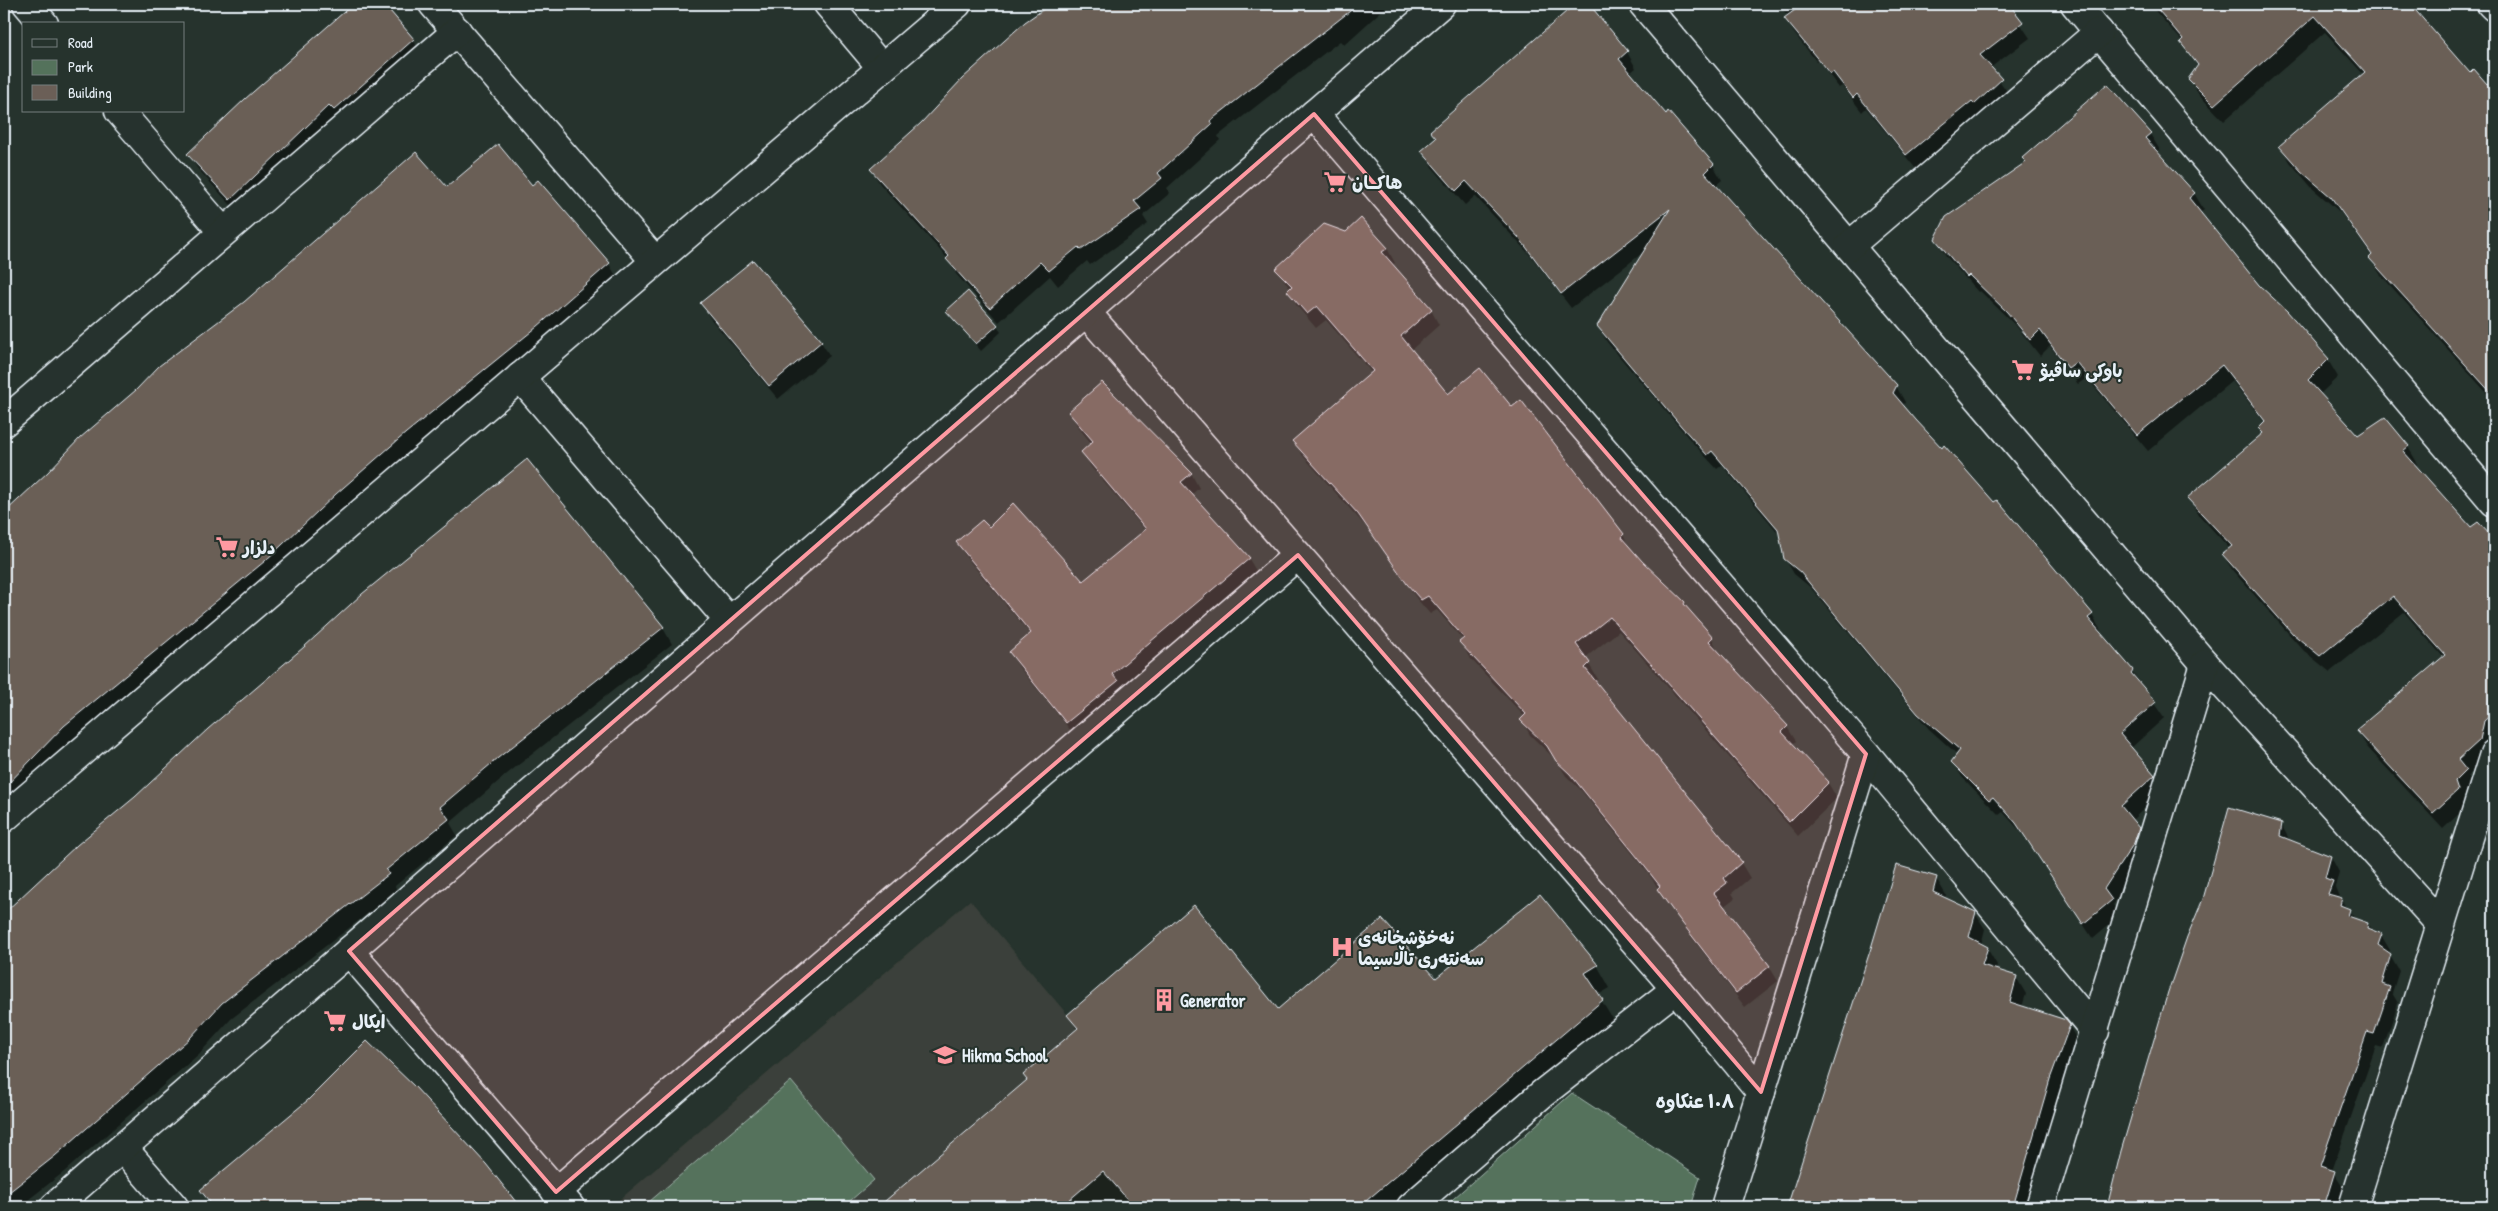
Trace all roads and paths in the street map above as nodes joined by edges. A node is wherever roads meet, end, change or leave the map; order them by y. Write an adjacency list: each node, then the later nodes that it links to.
1 (27, 4): 10 (street)
2 (433, 4): 11 (street)
3 (828, 4): 13 (street)
4 (957, 4): 13 (street)
5 (1441, 4): 15 (street)
6 (1643, 4): 17 (street)
7 (2076, 4): 12 (street)
8 (2491, 4): 9 (street)
9 (2494, 7)
10 (42, 22)
11 (457, 32): 16 (street); 18 (street)
12 (2099, 32): 17 (street); 22 (street)
13 (882, 68): 18 (street)
14 (120, 112): 16 (street)
15 (1314, 114): 19 (street); 26 (street)
16 (223, 232): 21 (street)
17 (1849, 246): 25 (street)
18 (655, 261): 20 (street)
19 (1086, 312): 23 (street); 24 (street)
20 (520, 377): 24 (street); 28 (street)
21 (4, 422)
22 (2494, 502)
23 (1298, 555): 31 (street); 35 (street)
24 (730, 621): 30 (street)
25 (2204, 664): 29 (street); 32 (street)
26 (1866, 754): 32 (street); 33 (street)
27 (2494, 754): 29 (street)
28 (4, 818)
29 (2440, 924): 41 (street)
30 (349, 951): 34 (street); 35 (street)
31 (1676, 989): 33 (street); 38 (street)
32 (2095, 1031): 40 (street)
33 (1761, 1092): 39 (street)
34 (122, 1148): 36 (street); 37 (street)
35 (563, 1200)
36 (54, 1207)
37 (174, 1207)
38 (1411, 1207)
39 (1725, 1207)
40 (2040, 1207)
41 (2353, 1207)

